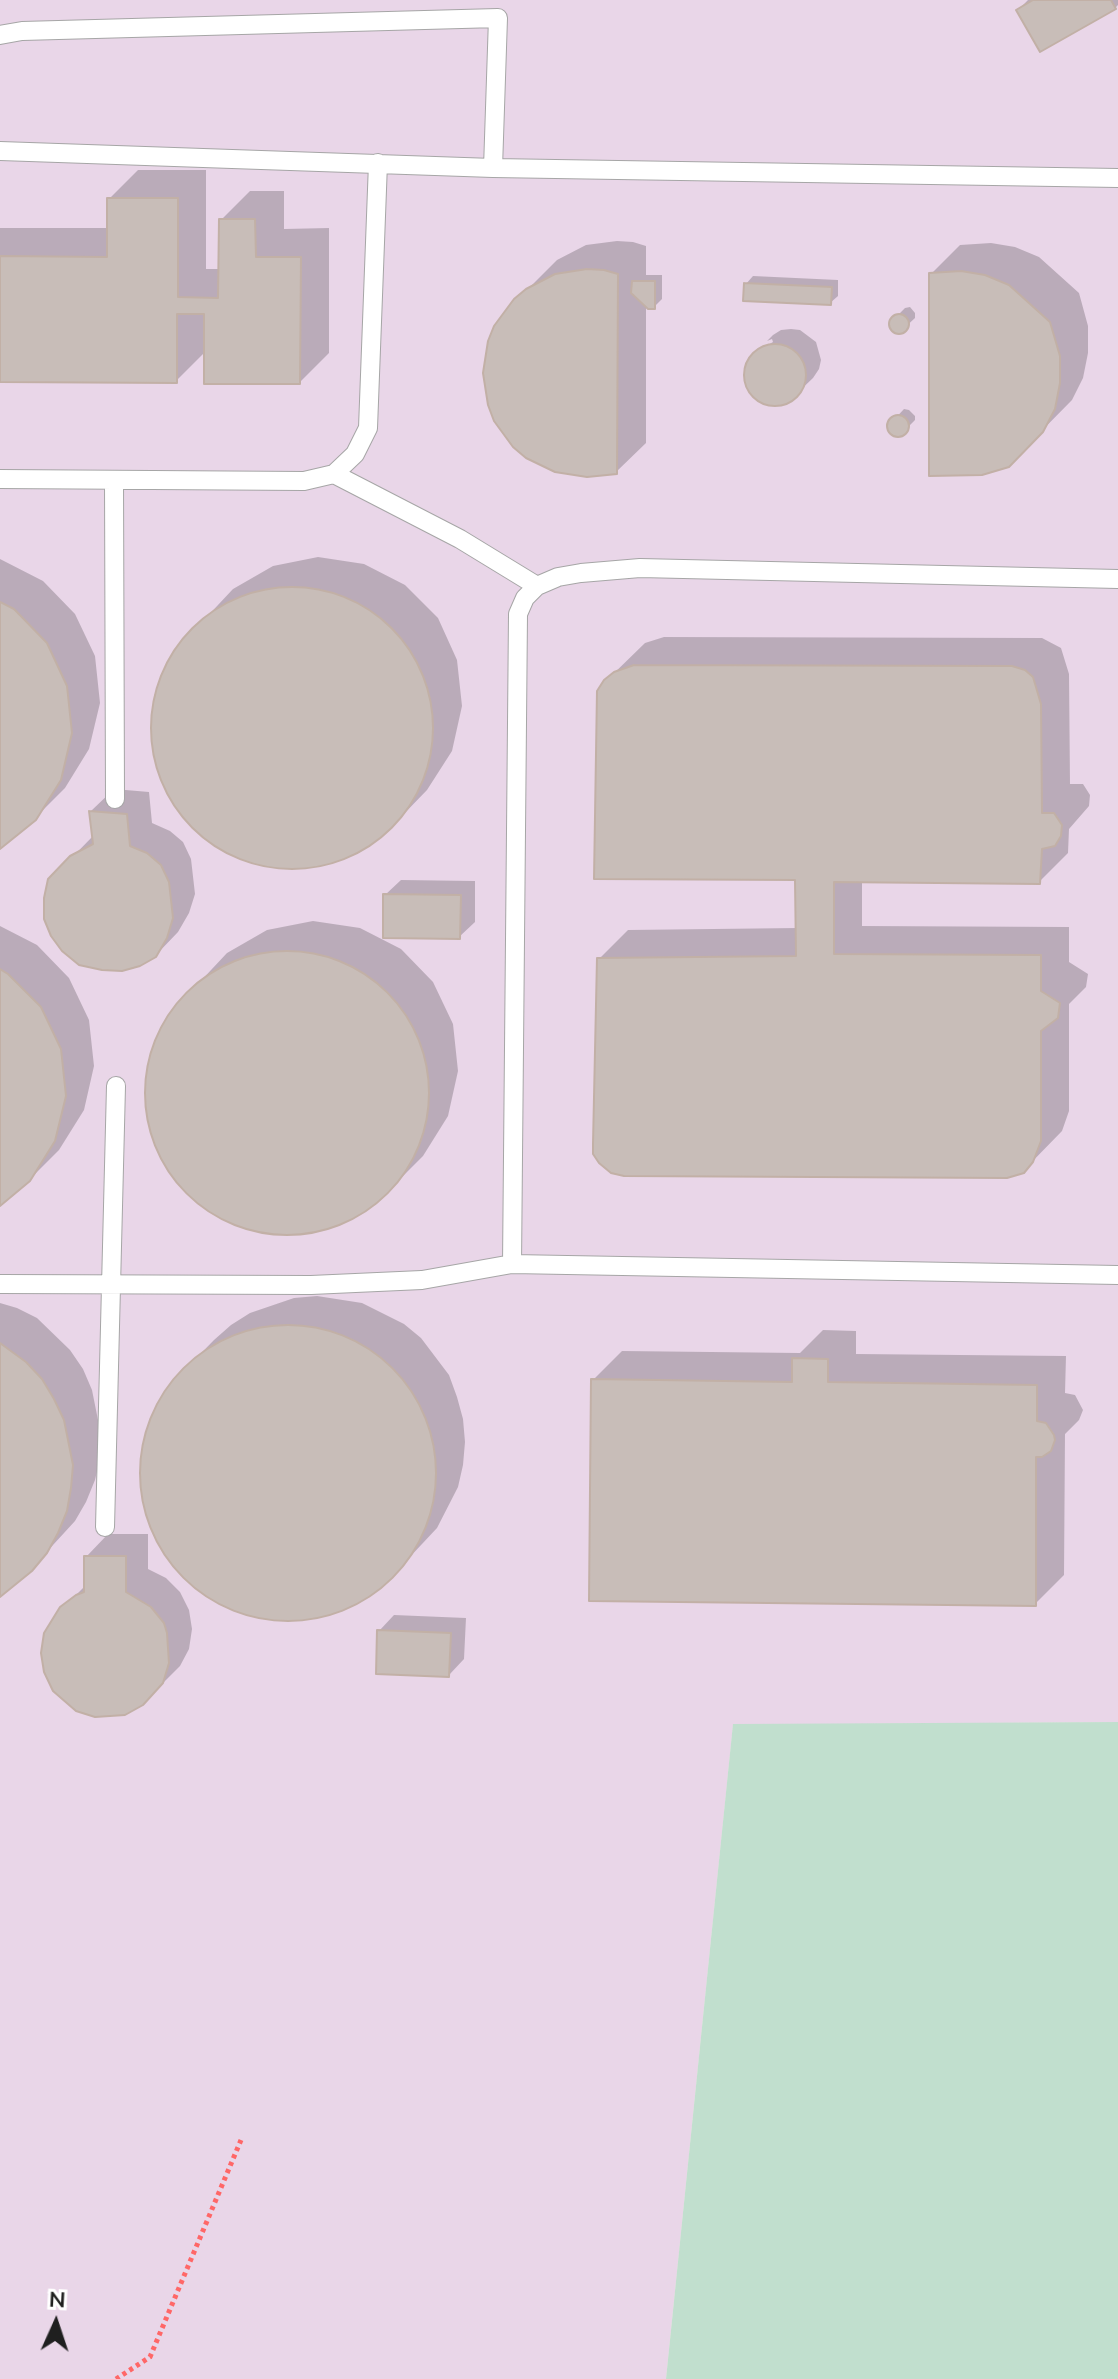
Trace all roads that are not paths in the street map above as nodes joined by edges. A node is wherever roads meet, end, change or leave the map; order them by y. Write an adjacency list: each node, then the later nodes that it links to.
1 (499, 9): 2 (lane); 5 (lane)
2 (0, 35)
3 (0, 151): 4 (lane)
4 (378, 163): 5 (lane); 7 (lane)
5 (493, 168): 6 (lane)
6 (1118, 178)
7 (334, 474): 9 (lane); 11 (lane)
8 (0, 479): 9 (lane)
9 (114, 480): 12 (lane)
10 (1118, 579): 11 (lane)
11 (537, 586): 14 (lane)
12 (115, 799)
13 (116, 1086): 17 (lane)
14 (512, 1264): 15 (lane); 17 (lane)
15 (1118, 1275)
16 (0, 1284): 17 (lane)
17 (111, 1284): 18 (lane)
18 (105, 1527)

